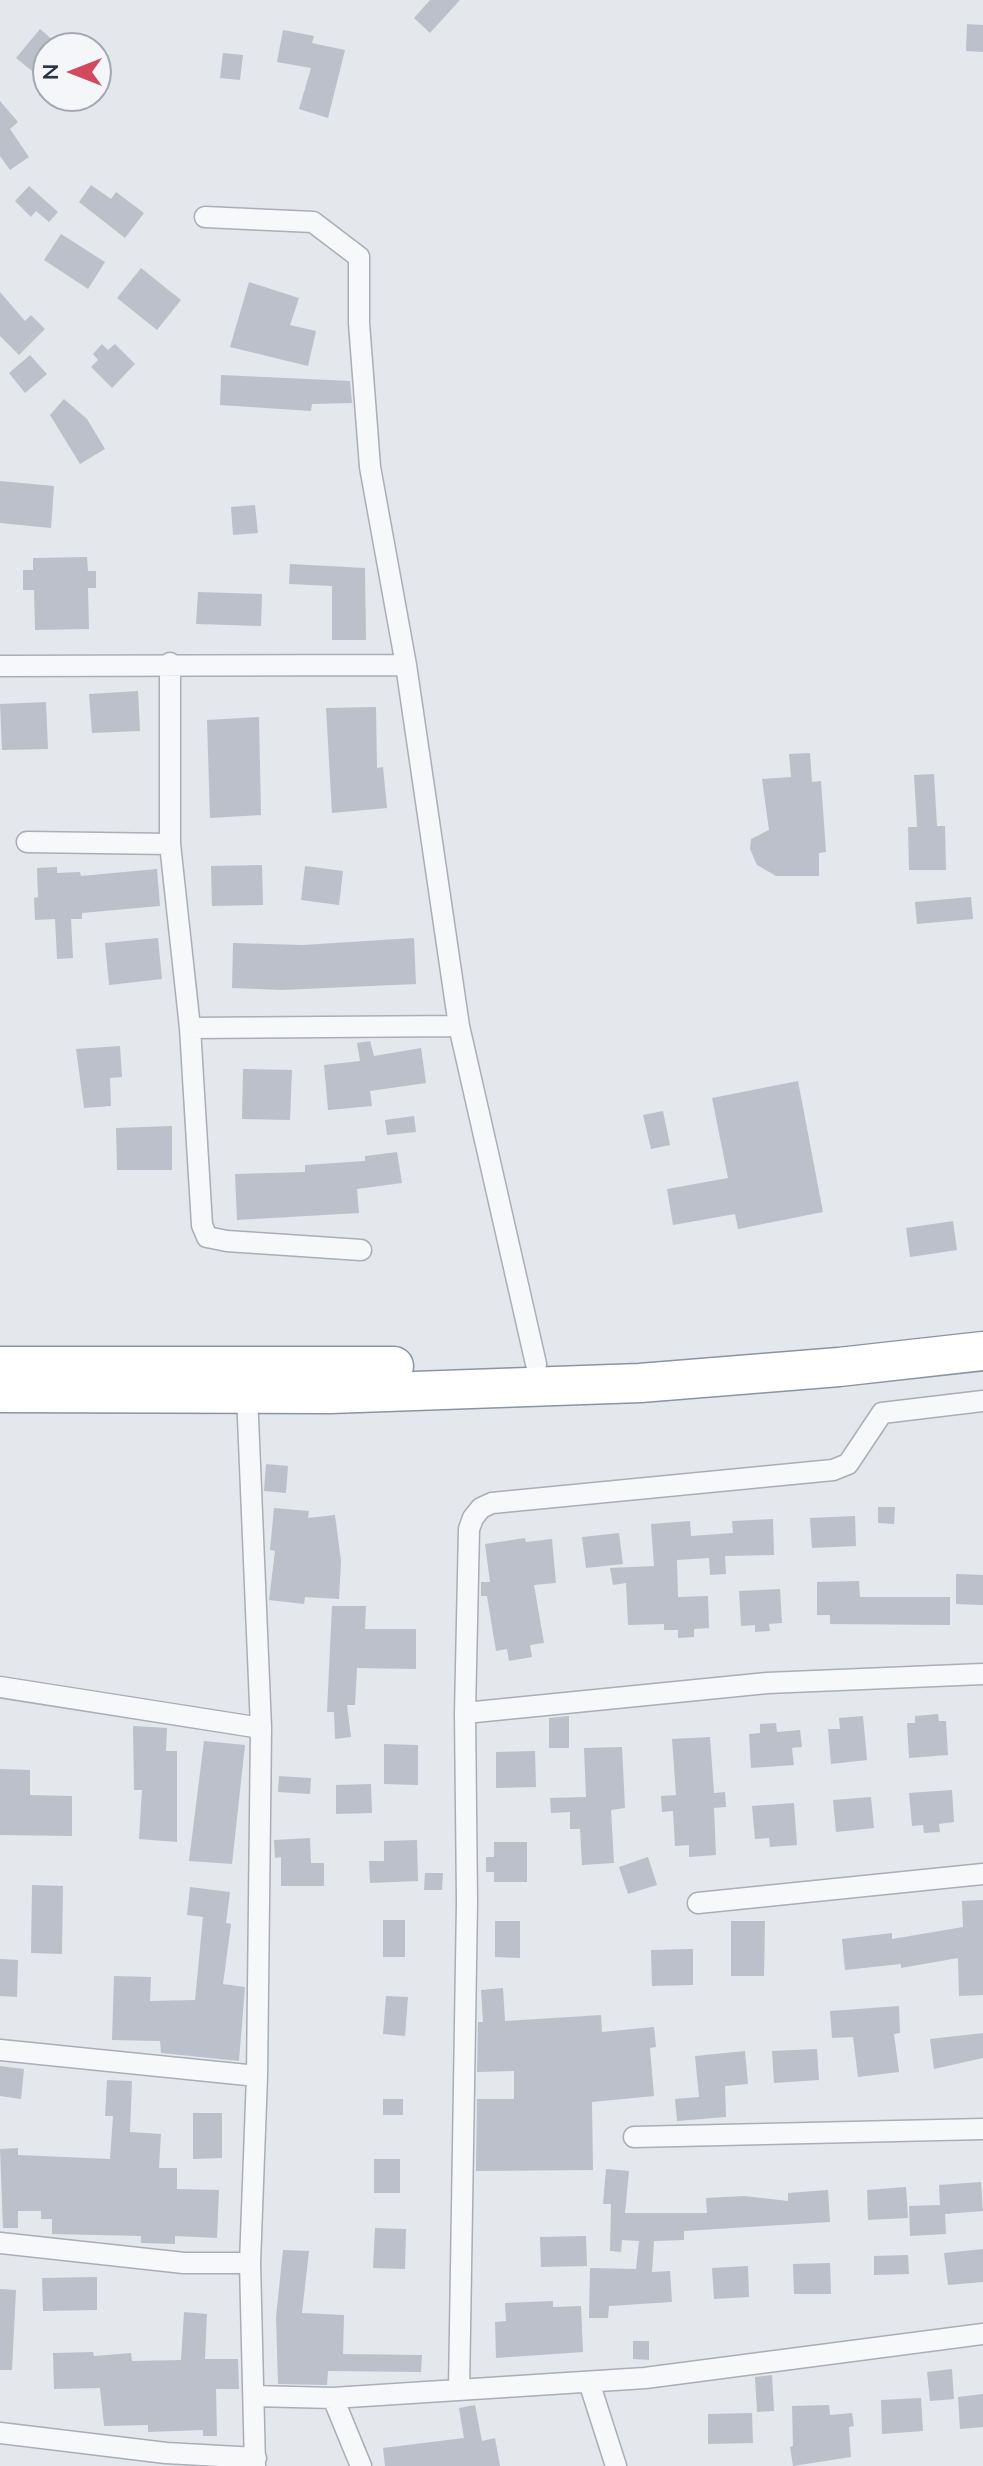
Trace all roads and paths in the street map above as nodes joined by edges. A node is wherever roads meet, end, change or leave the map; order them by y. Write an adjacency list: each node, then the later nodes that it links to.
1 (205, 217): 3 (street)
2 (170, 663): 3 (street); 4 (street); 6 (street)
3 (406, 665): 7 (street)
4 (0, 666)
5 (27, 842): 6 (street)
6 (170, 844): 8 (street)
7 (459, 1026): 8 (street); 12 (street)
8 (190, 1028): 9 (street)
9 (361, 1250)
10 (983, 1327): 12 (highway)
11 (983, 1351): 15 (highway)
12 (536, 1364): 13 (highway)
13 (0, 1366)
14 (0, 1393): 15 (highway)
15 (247, 1394): 20 (street)
16 (983, 1401): 19 (street)
17 (983, 1674): 19 (street)
18 (0, 1687): 20 (street)
19 (465, 1713): 31 (street)
20 (261, 1728): 24 (street)
21 (983, 1874): 22 (street)
22 (698, 1903)
23 (0, 2050): 24 (street)
24 (257, 2076): 28 (street)
25 (983, 2129): 26 (street)
26 (634, 2137)
27 (0, 2243): 28 (street)
28 (250, 2263): 32 (street)
29 (983, 2334): 30 (street)
30 (589, 2382): 31 (street); 37 (street)
31 (459, 2390): 33 (street)
32 (254, 2396): 33 (street); 35 (street)
33 (333, 2398): 36 (street)
34 (0, 2433): 35 (street)
35 (256, 2462)
36 (361, 2466)
37 (616, 2466)

